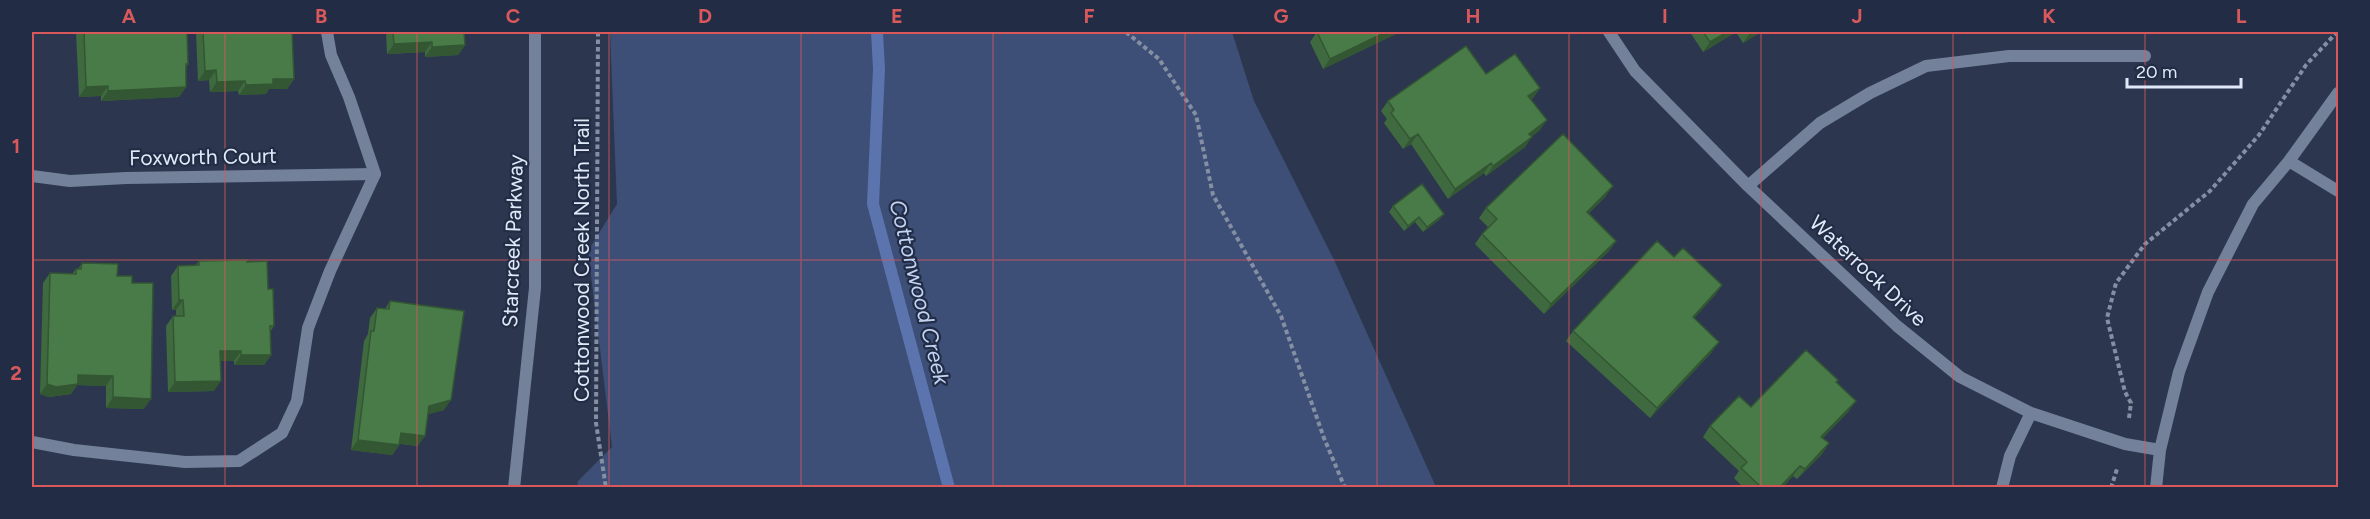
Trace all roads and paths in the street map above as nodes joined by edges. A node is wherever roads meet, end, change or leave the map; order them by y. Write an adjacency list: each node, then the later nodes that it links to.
1 (327, 32): 10 (street)
2 (535, 32): 18 (street, Starcreek Parkway)
3 (598, 32): 19 (path, Cottonwood Creek North Trail)
4 (1126, 32): 20 (path)
5 (1609, 32): 12 (street, Waterrock Drive)
6 (2337, 32): 16 (path)
7 (2145, 56): 12 (street)
8 (2338, 93): 9 (street)
9 (2289, 161): 13 (street); 17 (street)
10 (375, 174): 11 (street, Foxworth Court); 15 (street)
11 (32, 176)
12 (1748, 186): 14 (street, Waterrock Drive)
13 (2338, 191)
14 (2031, 413): 16 (street, Waterrock Drive); 21 (street)
15 (32, 442)
16 (2124, 444): 17 (street, Waterrock Drive); 22 (path)
17 (2160, 450): 23 (street)
18 (514, 488)
19 (606, 488)
20 (1345, 488)
21 (2002, 488)
22 (2111, 488)
23 (2156, 488)

